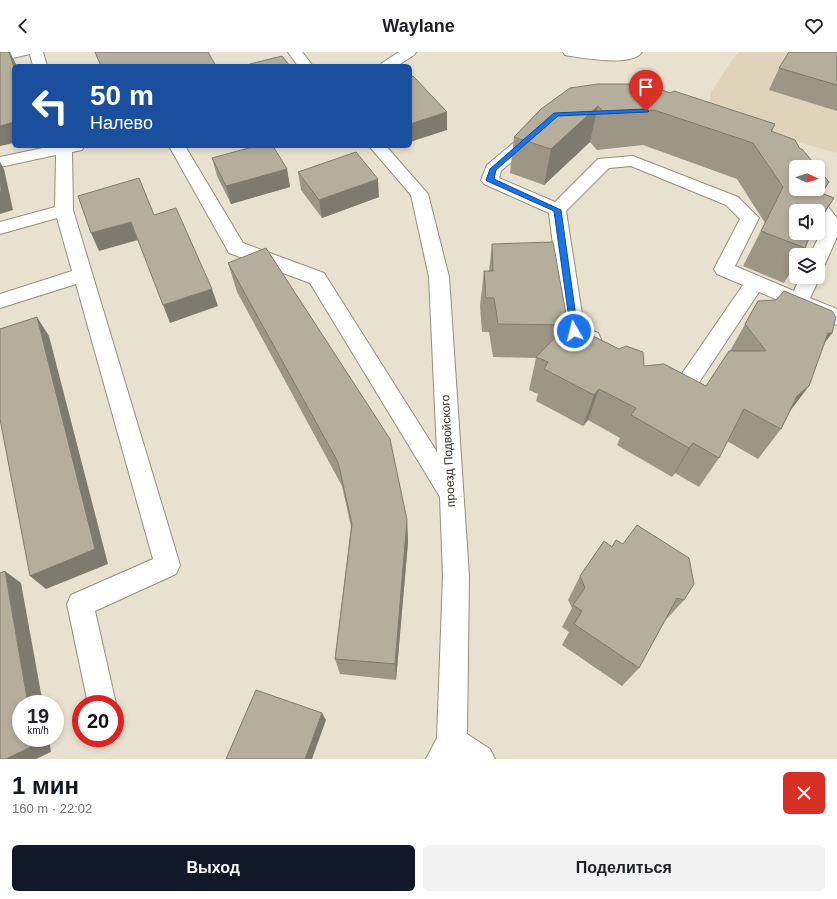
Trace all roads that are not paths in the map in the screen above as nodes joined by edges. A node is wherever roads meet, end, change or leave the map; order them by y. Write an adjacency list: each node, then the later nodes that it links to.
1 (24, 52): 7 (street)
2 (36, 52): 8 (street)
3 (295, 52): 9 (street)
4 (409, 52): 10 (street)
5 (570, 52): 6 (street)
6 (636, 52)
7 (0, 57)
8 (39, 64)
9 (304, 64)
10 (390, 64)
11 (545, 124): 19 (street)
12 (63, 148): 16 (street)
13 (68, 148): 18 (street)
14 (178, 148): 30 (street)
15 (379, 148): 30 (street, проезд Подвойского)
16 (0, 162)
17 (810, 196): 21 (street)
18 (64, 210): 20 (street); 22 (street)
19 (557, 210): 23 (street); 28 (street)
20 (0, 228)
21 (823, 248)
22 (83, 275): 25 (street); 31 (street)
23 (755, 282): 26 (street); 29 (street)
24 (807, 284): 26 (street)
25 (0, 300)
26 (799, 301): 27 (street)
27 (837, 317)
28 (608, 348)
29 (650, 369)
30 (451, 495): 32 (street, проезд Подвойского)
31 (100, 695)
32 (446, 750): 33 (street, проезд Подвойского)
33 (480, 759)

